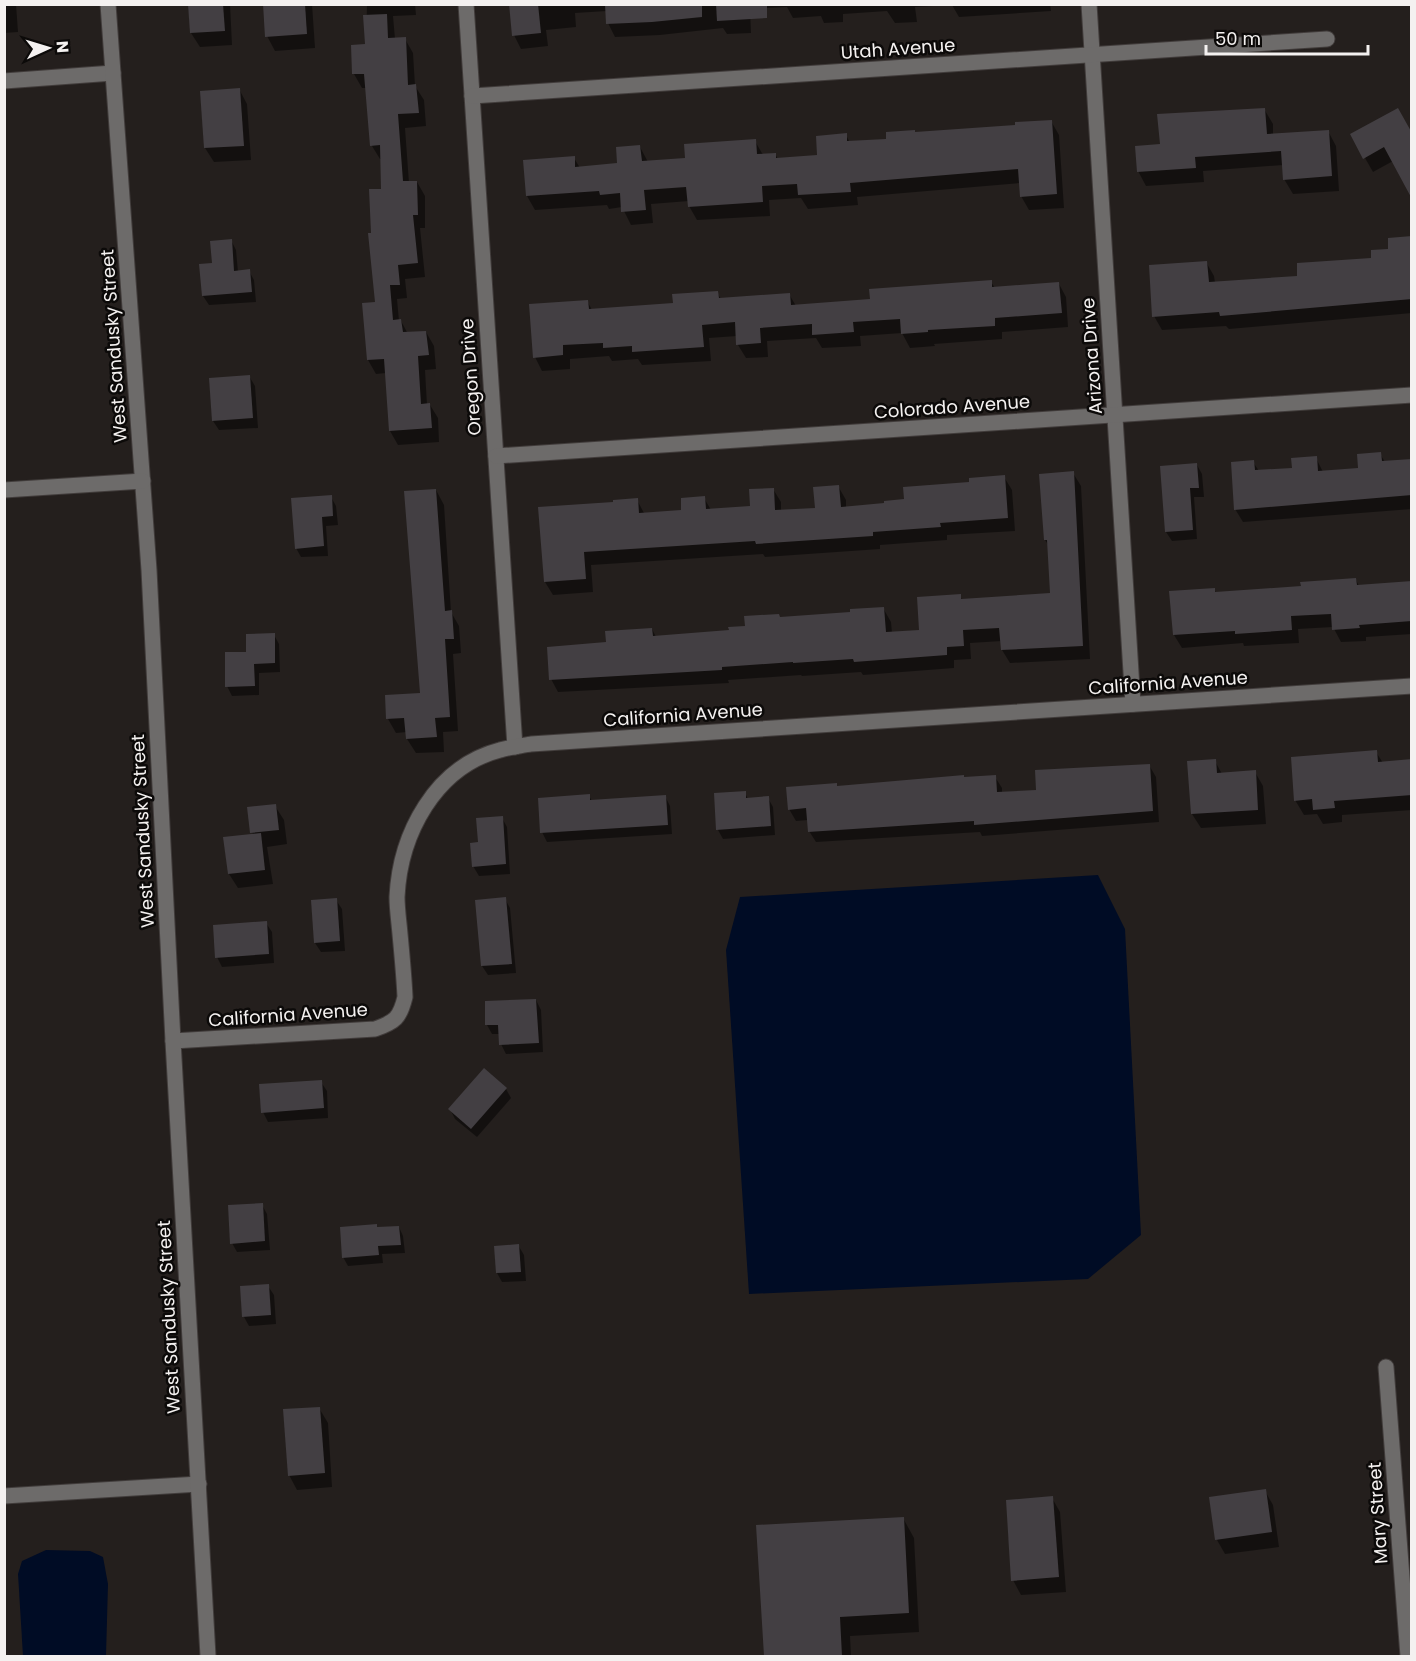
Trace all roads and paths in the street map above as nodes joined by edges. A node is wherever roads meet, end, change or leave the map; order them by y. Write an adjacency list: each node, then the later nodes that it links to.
1 (108, 4): 6 (street, West Sandusky Street)
2 (466, 4): 8 (street, Oregon Drive)
3 (1089, 4): 5 (street, Arizona Drive)
4 (1328, 39): 5 (street, Utah Avenue)
5 (1092, 56): 8 (street, Utah Avenue); 10 (street, Arizona Drive)
6 (113, 73): 7 (street); 12 (street, West Sandusky Street)
7 (4, 81)
8 (472, 96): 11 (street, Oregon Drive)
9 (1412, 395): 10 (street, Colorado Avenue)
10 (1115, 415): 11 (street, Colorado Avenue); 15 (street, Arizona Drive)
11 (496, 456): 16 (street, Oregon Drive)
12 (143, 481): 13 (street); 17 (street, West Sandusky Street)
13 (4, 490)
14 (1412, 686): 15 (street, California Avenue)
15 (1133, 704): 16 (street, California Avenue)
16 (515, 747): 17 (street, California Avenue)
17 (173, 1041): 19 (street, West Sandusky Street)
18 (1386, 1367): 22 (street, Mary Street)
19 (199, 1484): 20 (street); 21 (street, West Sandusky Street)
20 (4, 1496)
21 (208, 1656)
22 (1408, 1656)

